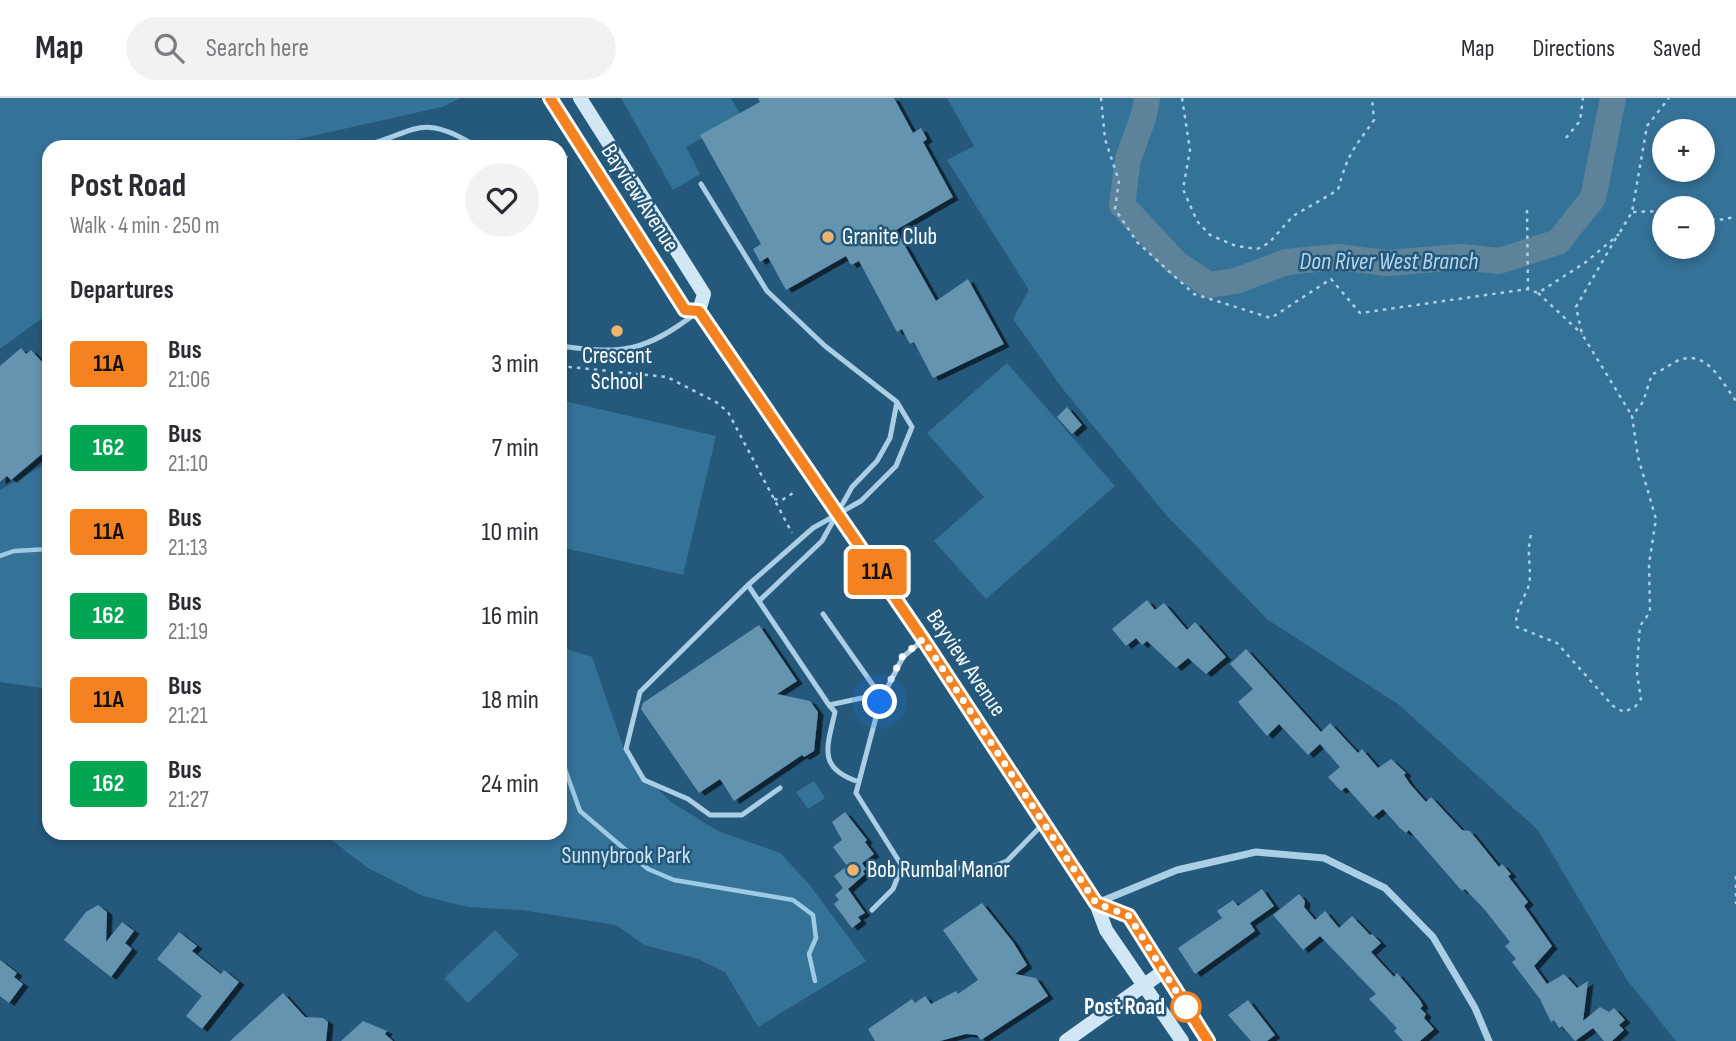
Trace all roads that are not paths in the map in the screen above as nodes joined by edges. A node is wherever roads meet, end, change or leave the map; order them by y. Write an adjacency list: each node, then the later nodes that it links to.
1 (550, 98): 6 (main road, Bayview Avenue)
2 (580, 98): 6 (main road, Bayview Avenue)
3 (376, 140): 4 (lane)
4 (466, 140)
5 (701, 184): 8 (lane)
6 (699, 311): 7 (lane); 9 (main road, Bayview Avenue)
7 (567, 347)
8 (897, 402): 9 (lane); 9 (lane)
9 (837, 514): 10 (lane); 11 (lane); 13 (main road, Bayview Avenue)
10 (748, 585): 11 (lane); 17 (lane)
11 (759, 601): 15 (lane)
12 (823, 614): 14 (lane)
13 (923, 639): 14 (lane); 18 (main road, Bayview Avenue)
14 (881, 700): 15 (lane); 16 (lane)
15 (829, 705): 16 (lane)
16 (859, 782): 19 (lane)
17 (780, 788)
18 (1044, 822): 19 (lane); 20 (main road, Bayview Avenue)
19 (902, 866): 21 (lane)
20 (1096, 903): 22 (main road); 23 (main road, Bayview Avenue); 27 (street)
21 (872, 910)
22 (1164, 971): 23 (main road); 26 (main road)
23 (1144, 985): 24 (main road); 25 (main road, Bayview Avenue)
24 (1066, 1041)
25 (1182, 1041)
26 (1208, 1041)
27 (1489, 1041)

